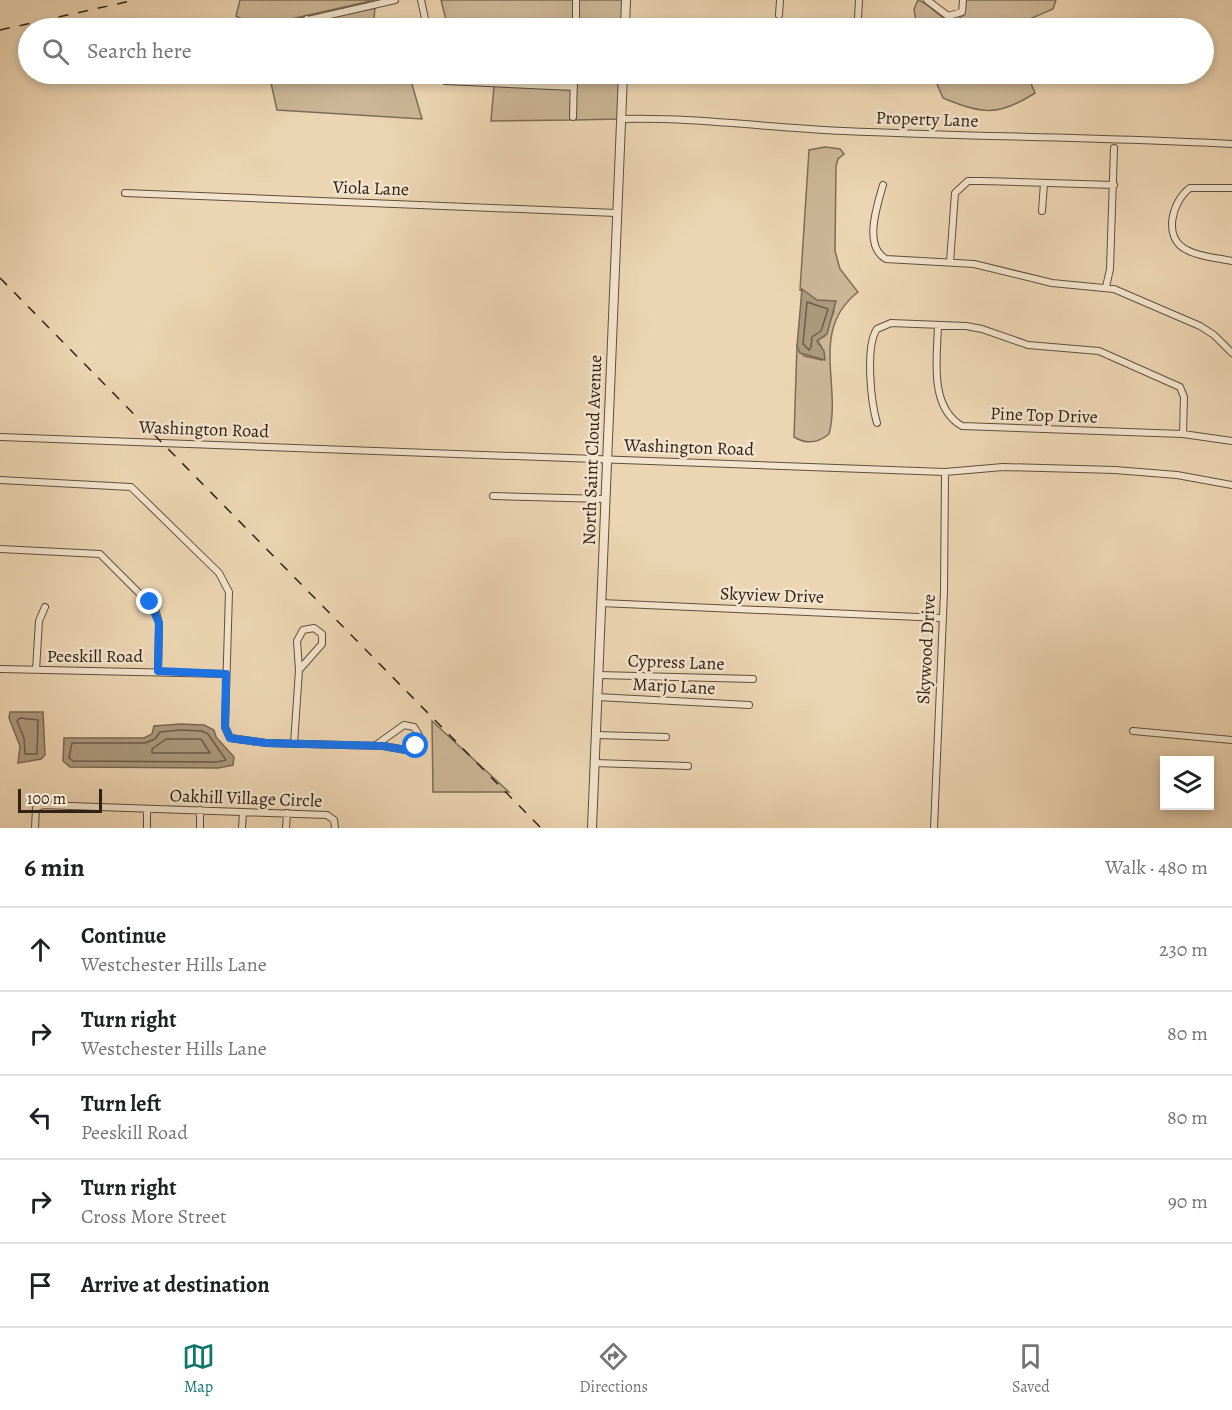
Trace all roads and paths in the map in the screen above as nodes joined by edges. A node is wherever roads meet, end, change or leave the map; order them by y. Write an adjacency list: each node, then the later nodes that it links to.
1 (395, 0): 10 (street)
2 (421, 0): 11 (street)
3 (576, 0): 12 (street)
4 (626, 0): 13 (street)
5 (780, 0): 9 (street)
6 (859, 0): 14 (street)
7 (927, 0): 8 (street)
8 (963, 0)
9 (779, 15)
10 (312, 18)
11 (425, 18)
12 (576, 18)
13 (625, 18)
14 (858, 18)
15 (510, 84): 17 (street)
16 (623, 84): 19 (street, North Saint Cloud Avenue)
17 (574, 87): 18 (street)
18 (573, 117)
19 (621, 119): 20 (street, Property Lane); 28 (street, North Saint Cloud Avenue)
20 (1232, 144)
21 (1114, 148): 24 (street)
22 (1044, 183): 24 (street); 27 (street); 30 (street)
23 (883, 185): 30 (street)
24 (1114, 185): 31 (street)
25 (1232, 188): 29 (street)
26 (125, 193): 28 (street, Viola Lane)
27 (1042, 211)
28 (616, 213): 38 (street, North Saint Cloud Avenue)
29 (1232, 261)
30 (950, 262): 31 (street)
31 (1106, 287): 33 (street)
32 (938, 326): 34 (street); 35 (street); 35 (street, Pine Top Drive)
33 (1232, 353)
34 (877, 423)
35 (1183, 434): 37 (street, Pine Top Drive)
36 (0, 437): 38 (street, Washington Road)
37 (1232, 441)
38 (607, 459): 39 (street, Washington Road); 43 (street, North Saint Cloud Avenue)
39 (945, 472): 41 (street, Washington Road); 47 (street, Skywood Drive)
40 (0, 480): 52 (street)
41 (1232, 485)
42 (493, 496): 43 (street)
43 (605, 499): 45 (street, North Saint Cloud Avenue)
44 (0, 549): 51 (street)
45 (601, 603): 47 (street, Skyview Drive); 53 (street, North Saint Cloud Avenue)
46 (45, 607): 49 (street)
47 (941, 618): 76 (street, Skywood Drive)
48 (0, 669): 49 (street, Peeskill Road)
49 (36, 670): 51 (street, Peeskill Road)
50 (299, 670): 50 (street); 61 (street)
51 (158, 671): 52 (street, Peeskill Road)
52 (226, 674): 61 (street)
53 (598, 675): 54 (street, Cypress Lane); 55 (street, North Saint Cloud Avenue)
54 (753, 680)
55 (597, 698): 56 (street, Marjo Lane); 58 (street, North Saint Cloud Avenue)
56 (749, 705)
57 (1133, 731): 60 (street)
58 (596, 735): 59 (street); 63 (street, North Saint Cloud Avenue)
59 (666, 737)
60 (1232, 740)
61 (294, 744): 62 (street)
62 (376, 745): 62 (street)
63 (594, 763): 64 (street); 75 (street, North Saint Cloud Avenue)
64 (688, 766)
65 (147, 809): 66 (street, Oakhill Village Circle); 69 (street, Oakhill Village Circle); 70 (street, Oakhill Village Circle)
66 (200, 810): 67 (street, Oakhill Village Circle); 71 (street)
67 (243, 812): 68 (street, Oakhill Village Circle); 72 (street)
68 (287, 813): 73 (street); 74 (street, Oakhill Village Circle)
69 (35, 828)
70 (147, 828)
71 (200, 828)
72 (242, 828)
73 (286, 828)
74 (335, 828)
75 (592, 828)
76 (934, 828)

